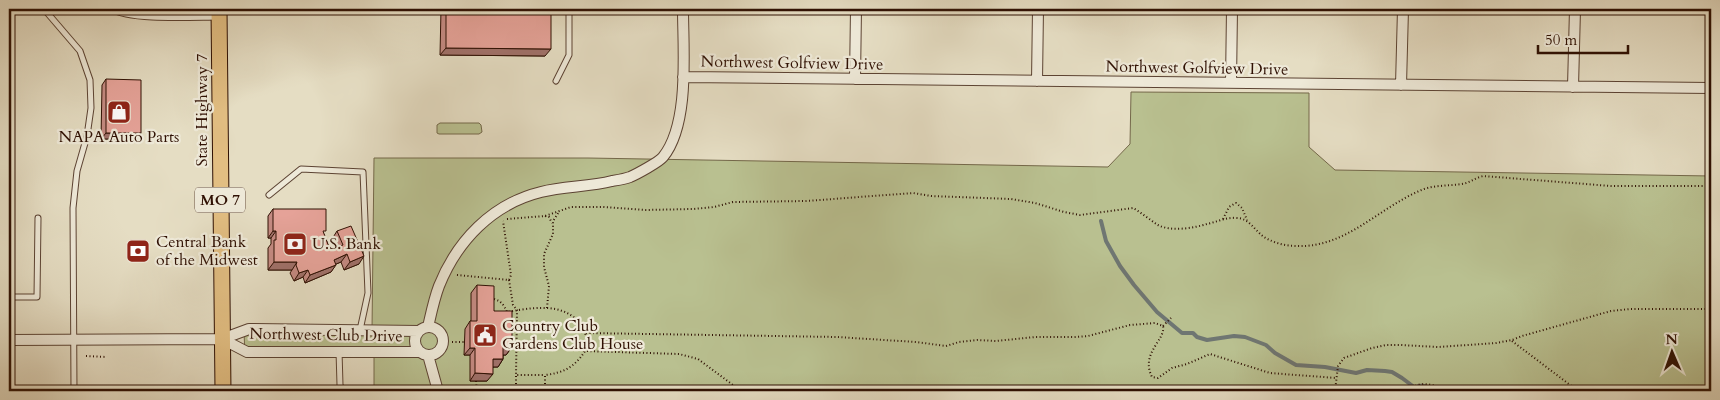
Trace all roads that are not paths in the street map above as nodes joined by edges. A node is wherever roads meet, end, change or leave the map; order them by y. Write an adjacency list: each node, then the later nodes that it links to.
1 (44, 9): 26 (lane)
2 (112, 9): 10 (lane)
3 (570, 9): 13 (lane)
4 (683, 9): 11 (street)
5 (856, 9): 12 (street)
6 (1038, 9): 14 (street)
7 (1232, 9): 15 (street)
8 (1403, 9): 16 (street)
9 (1575, 9): 17 (street)
10 (219, 13): 24 (main road, State Highway 7 / MO 7)
11 (683, 78): 12 (street, Northwest Golfview Drive); 22 (street)
12 (855, 79): 14 (street, Northwest Golfview Drive)
13 (556, 81)
14 (1037, 81): 15 (street, Northwest Golfview Drive)
15 (1231, 83): 16 (street, Northwest Golfview Drive)
16 (1401, 85): 17 (street, Northwest Golfview Drive)
17 (1573, 88): 18 (street, Northwest Golfview Drive)
18 (1711, 88)
19 (269, 196): 23 (lane)
20 (38, 218): 21 (lane)
21 (9, 297)
22 (424, 329): 23 (street, Northwest Club Drive); 28 (street); 28 (street)
23 (360, 330): 24 (street, Northwest Club Drive)
24 (222, 339): 26 (street); 27 (street, Northwest Club Drive); 30 (main road, State Highway 7 / MO 7)
25 (9, 340): 26 (street)
26 (74, 340): 29 (lane)
27 (339, 351): 28 (street, Northwest Club Drive); 31 (lane)
28 (424, 354): 32 (street)
29 (74, 391)
30 (223, 391)
31 (343, 391)
32 (438, 391)

